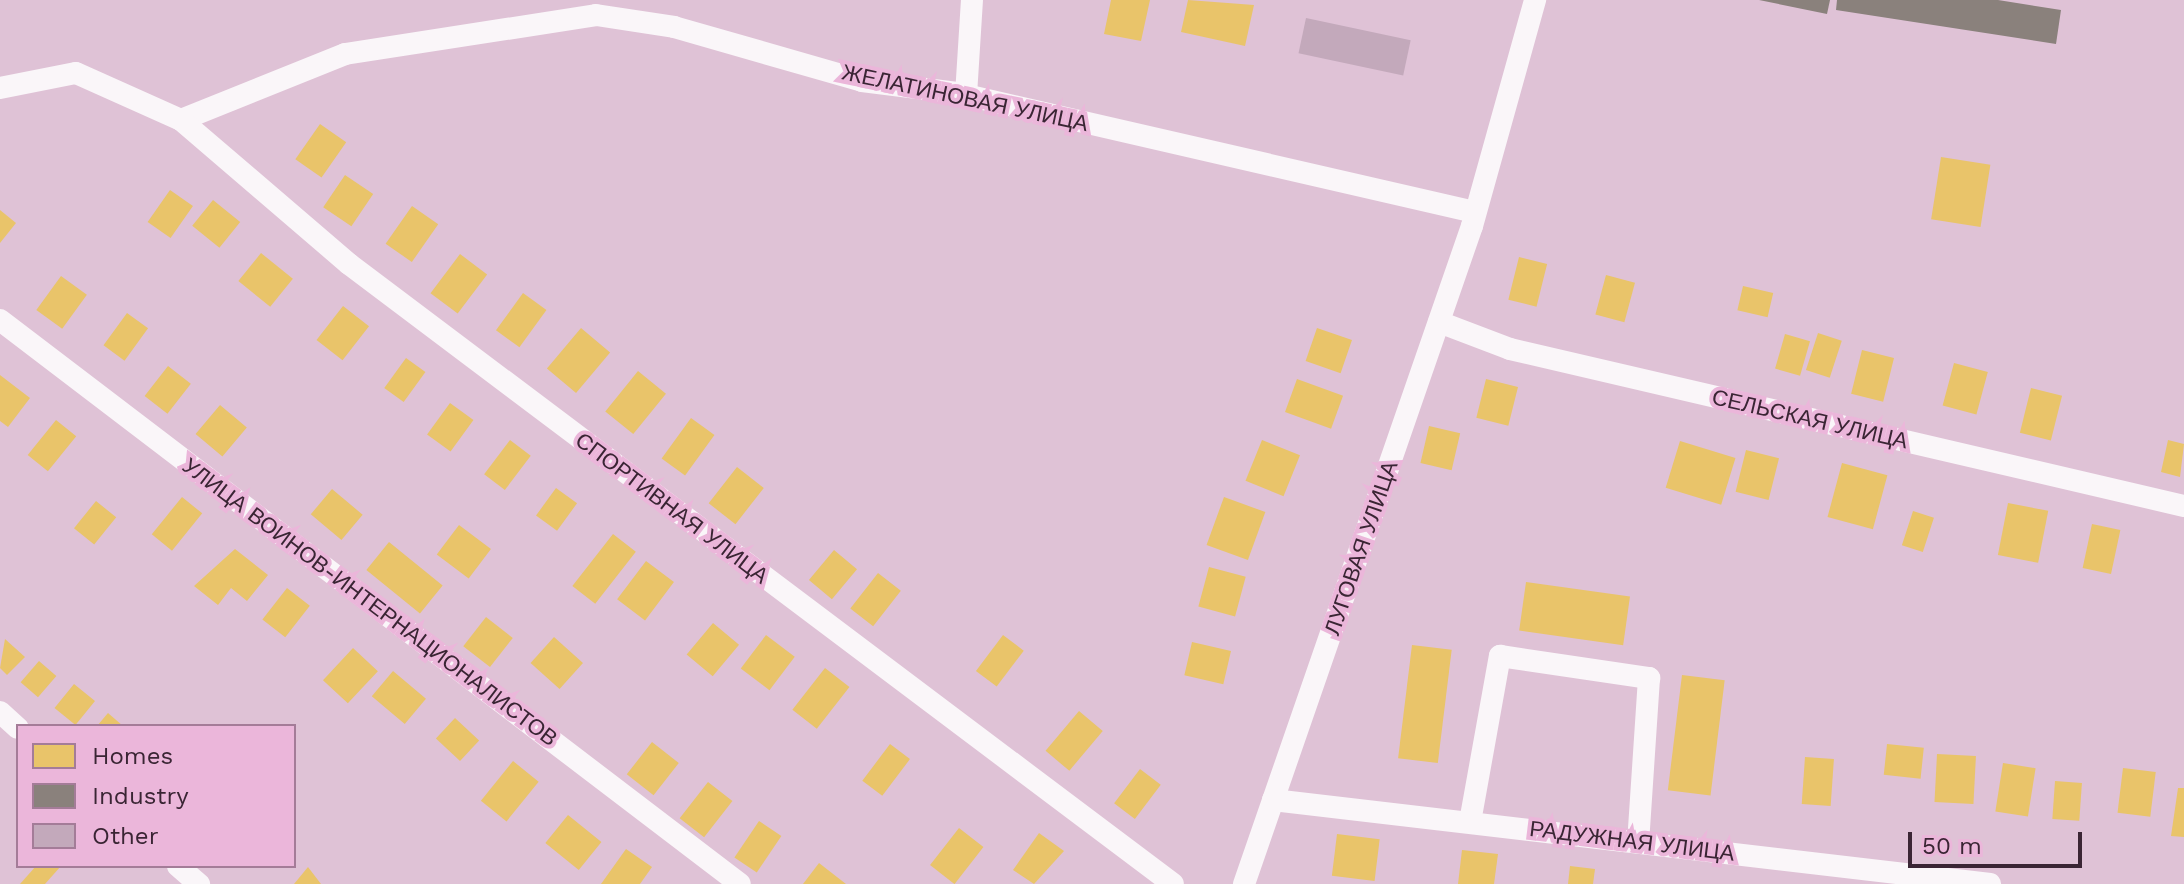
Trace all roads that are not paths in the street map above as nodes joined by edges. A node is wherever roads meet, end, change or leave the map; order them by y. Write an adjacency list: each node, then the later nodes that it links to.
1 (623, 0): 4 (street)
2 (972, 0): 6 (street)
3 (1535, 0): 8 (street, ЛУГОВАЯ УЛИЦА)
4 (653, 24): 6 (street, ЖЕЛАТИНОВАЯ УЛИЦА); 7 (street, ЖЕЛАТИНОВАЯ УЛИЦА)
5 (0, 88): 7 (street)
6 (966, 95): 8 (street, ЖЕЛАТИНОВАЯ УЛИЦА)
7 (181, 120): 20 (street, СПОРТИВНАЯ УЛИЦА)
8 (1475, 212): 10 (street, ЛУГОВАЯ УЛИЦА)
9 (0, 320): 19 (street, УЛИЦА ВОИНОВ-ИНТЕРНАЦИОНАЛИСТОВ)
10 (1439, 322): 11 (street, СЕЛЬСКАЯ УЛИЦА); 14 (street, ЛУГОВАЯ УЛИЦА)
11 (2184, 506)
12 (0, 712): 13 (street)
13 (16, 726)
14 (1273, 800): 15 (street, РАДУЖНАЯ УЛИЦА); 21 (street, ЛУГОВАЯ УЛИЦА)
15 (1470, 822): 16 (street, РАДУЖНАЯ УЛИЦА); 16 (street)
16 (1638, 842): 22 (street, РАДУЖНАЯ УЛИЦА)
17 (180, 868): 18 (street)
18 (199, 884)
19 (740, 884)
20 (1173, 884)
21 (1244, 884)
22 (1990, 884)

